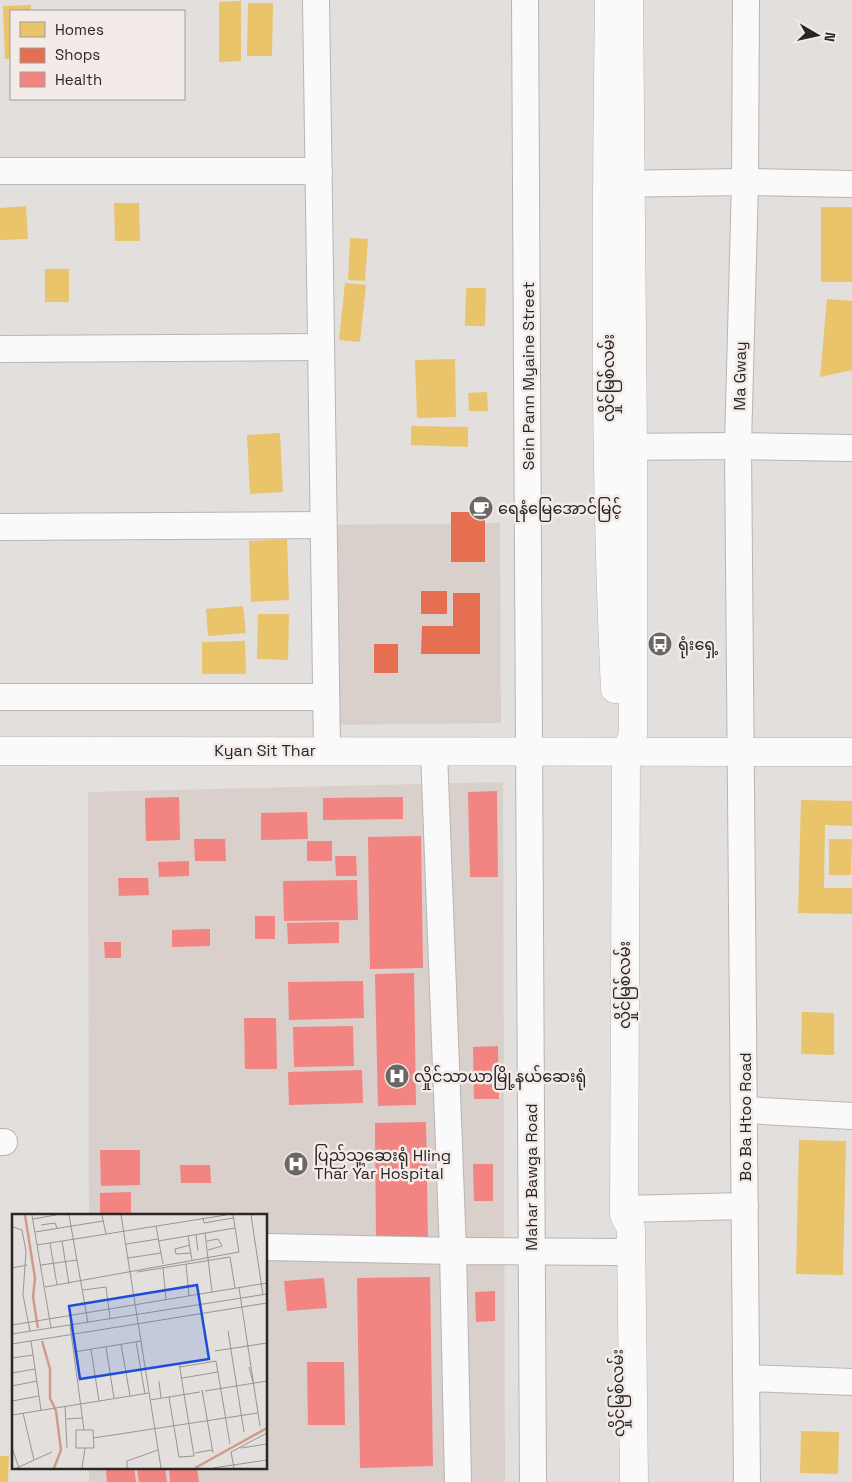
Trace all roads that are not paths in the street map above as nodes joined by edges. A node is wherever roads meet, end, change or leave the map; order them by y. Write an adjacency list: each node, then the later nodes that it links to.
1 (316, 0): 7 (street)
2 (525, 0): 23 (street, Sein Pann Myaine Street)
3 (609, 0): 9 (main road, လှိုင်မြစ်လမ်း)
4 (629, 0): 9 (main road, လှိုင်မြစ်လမ်း)
5 (746, 0): 8 (street, Ma Gway)
6 (0, 170): 7 (street)
7 (319, 171): 11 (street)
8 (745, 182): 9 (street); 10 (street); 13 (street, Ma Gway)
9 (618, 183): 14 (main road, လှိုင်မြစ်လမ်း)
10 (852, 184)
11 (321, 347): 12 (street); 16 (street)
12 (0, 350)
13 (738, 446): 14 (street); 15 (street); 25 (street, Ma Gway)
14 (621, 447): 26 (main road, လှိုင်မြစ်လမ်း)
15 (852, 448)
16 (323, 525): 17 (street); 19 (street)
17 (0, 528)
18 (0, 697): 19 (street)
19 (325, 697): 20 (street)
20 (327, 750): 21 (main road, Kyan Sit Thar); 22 (main road, Kyan Sit Thar)
21 (0, 751)
22 (434, 752): 23 (main road, Kyan Sit Thar); 32 (street)
23 (531, 752): 26 (main road, Kyan Sit Thar); 33 (street, Mahar Bawga Road)
24 (852, 752): 25 (main road, Kyan Sit Thar)
25 (742, 753): 26 (main road, Kyan Sit Thar); 27 (street, Bo Ba Htoo Road)
26 (626, 754): 30 (main road, လှိုင်မြစ်လမ်း)
27 (745, 1110): 28 (street); 29 (street, Bo Ba Htoo Road)
28 (852, 1116)
29 (745, 1206): 30 (street); 35 (street, Bo Ba Htoo Road)
30 (624, 1212): 34 (main road, လှိုင်မြစ်လမ်း)
31 (268, 1247): 32 (street)
32 (452, 1251): 33 (street); 37 (street)
33 (531, 1251): 34 (street); 38 (street, Mahar Bawga Road)
34 (624, 1251): 39 (main road, လှိုင်မြစ်လမ်း); 40 (main road, လှိုင်မြစ်လမ်း)
35 (746, 1378): 36 (street); 41 (street, Bo Ba Htoo Road)
36 (852, 1382)
37 (458, 1482)
38 (533, 1482)
39 (619, 1482)
40 (634, 1482)
41 (747, 1482)

